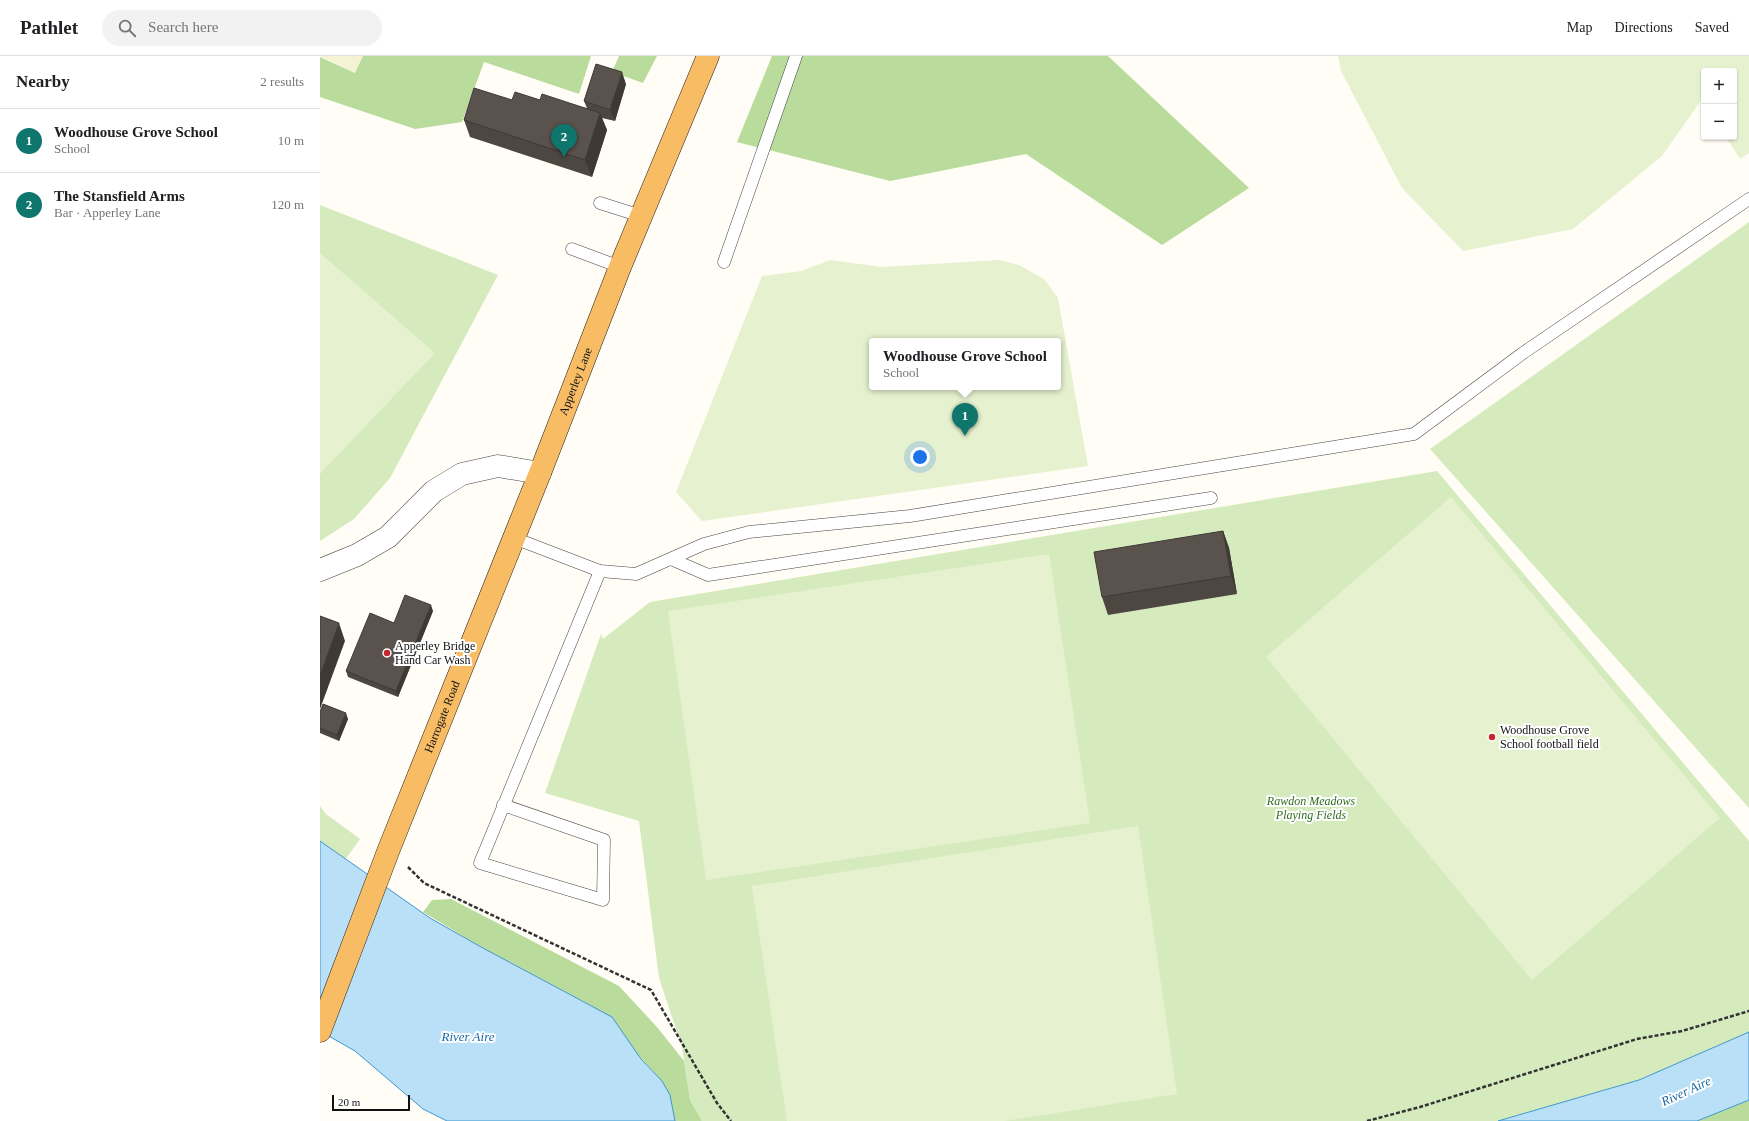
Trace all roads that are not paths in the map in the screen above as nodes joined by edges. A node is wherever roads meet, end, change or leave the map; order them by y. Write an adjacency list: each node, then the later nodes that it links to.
1 (708, 56): 5 (highway, Apperley Lane)
2 (796, 56): 7 (lane)
3 (1749, 199): 12 (lane)
4 (600, 203): 5 (lane)
5 (641, 216): 8 (highway, Apperley Lane)
6 (572, 249): 8 (lane)
7 (724, 262)
8 (620, 267): 9 (highway, Apperley Lane)
9 (540, 473): 11 (highway, Harrogate Road); 13 (street)
10 (1211, 498): 12 (lane)
11 (514, 538): 14 (lane); 16 (highway, Harrogate Road)
12 (671, 559): 14 (lane)
13 (320, 570)
14 (600, 571): 15 (lane)
15 (503, 805): 15 (lane)
16 (320, 1031)

